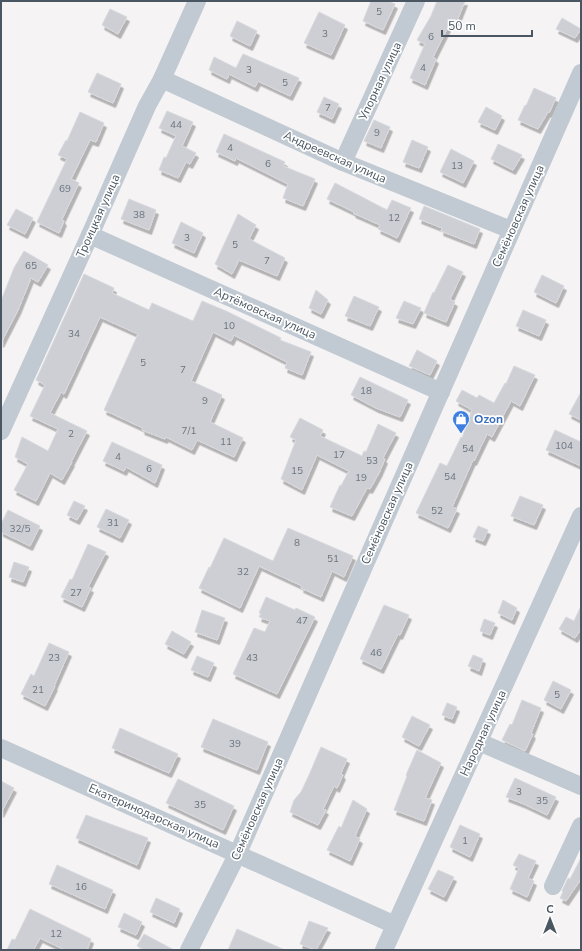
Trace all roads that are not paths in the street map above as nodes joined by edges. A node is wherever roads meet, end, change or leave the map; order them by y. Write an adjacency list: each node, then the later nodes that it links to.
1 (197, 1): 4 (street, Троицкая улица)
2 (416, 1): 5 (street, Упорная улица)
3 (581, 73): 6 (street, Семёновская улица)
4 (162, 79): 5 (street, Андреевская улица); 7 (street, Троицкая улица)
5 (343, 162): 6 (street, Андреевская улица)
6 (511, 230): 8 (street, Семёновская улица)
7 (90, 235): 8 (street, Артёмовская улица); 9 (street, Троицкая улица)
8 (441, 392): 15 (street, Семёновская улица)
9 (1, 431)
10 (581, 516): 11 (street, Народная улица)
11 (479, 742): 13 (street); 17 (street, Народная улица)
12 (1, 748): 15 (street, Екатеринодарская улица)
13 (581, 786)
14 (581, 826): 16 (street)
15 (238, 853): 17 (street, Екатеринодарская улица); 18 (street, Семёновская улица)
16 (553, 886)
17 (395, 925): 19 (street, Народная улица)
18 (189, 950)
19 (384, 950)

